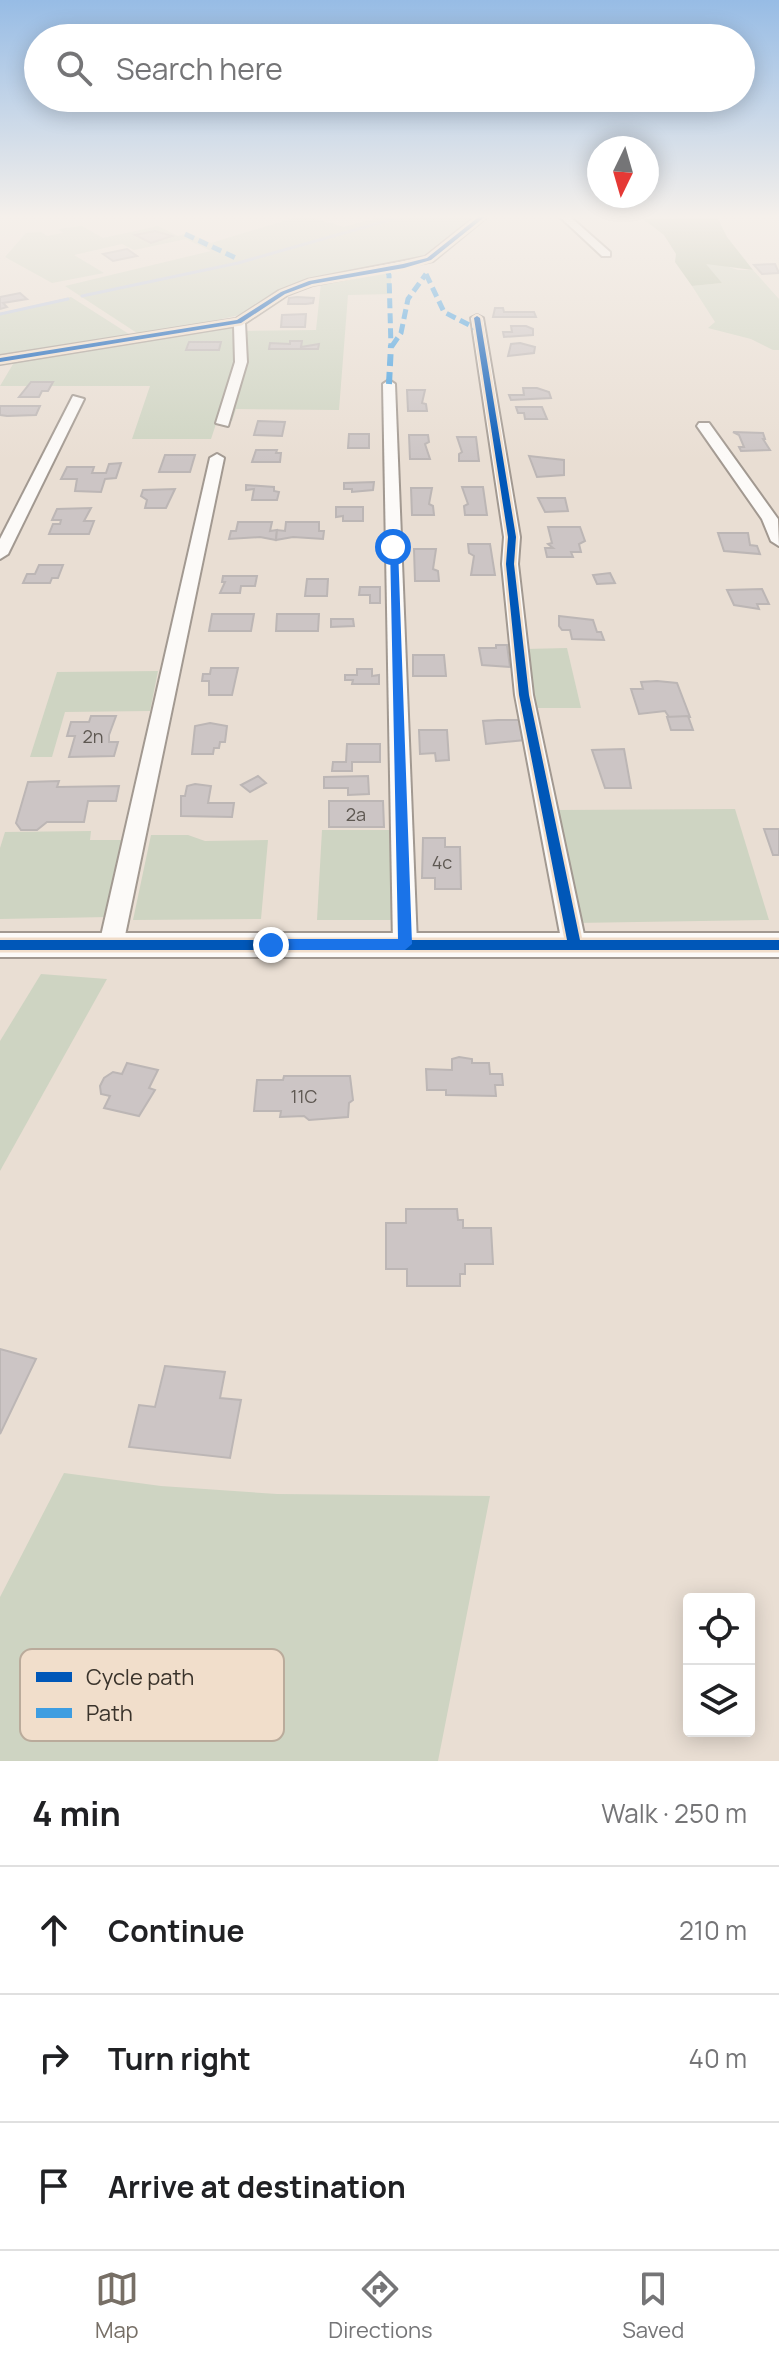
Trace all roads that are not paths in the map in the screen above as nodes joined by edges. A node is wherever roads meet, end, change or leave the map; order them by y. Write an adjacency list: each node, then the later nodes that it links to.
1 (277, 297): 3 (street)
2 (477, 318): 13 (street)
3 (239, 322): 4 (street); 7 (street)
4 (0, 360)
5 (389, 384): 12 (street)
6 (78, 399): 11 (street)
7 (223, 423)
8 (704, 426): 10 (street)
9 (217, 458): 15 (street)
10 (779, 541)
11 (0, 554)
12 (405, 944): 13 (street); 15 (street)
13 (574, 944): 16 (street)
14 (0, 945): 15 (street)
15 (111, 945)
16 (779, 945)

